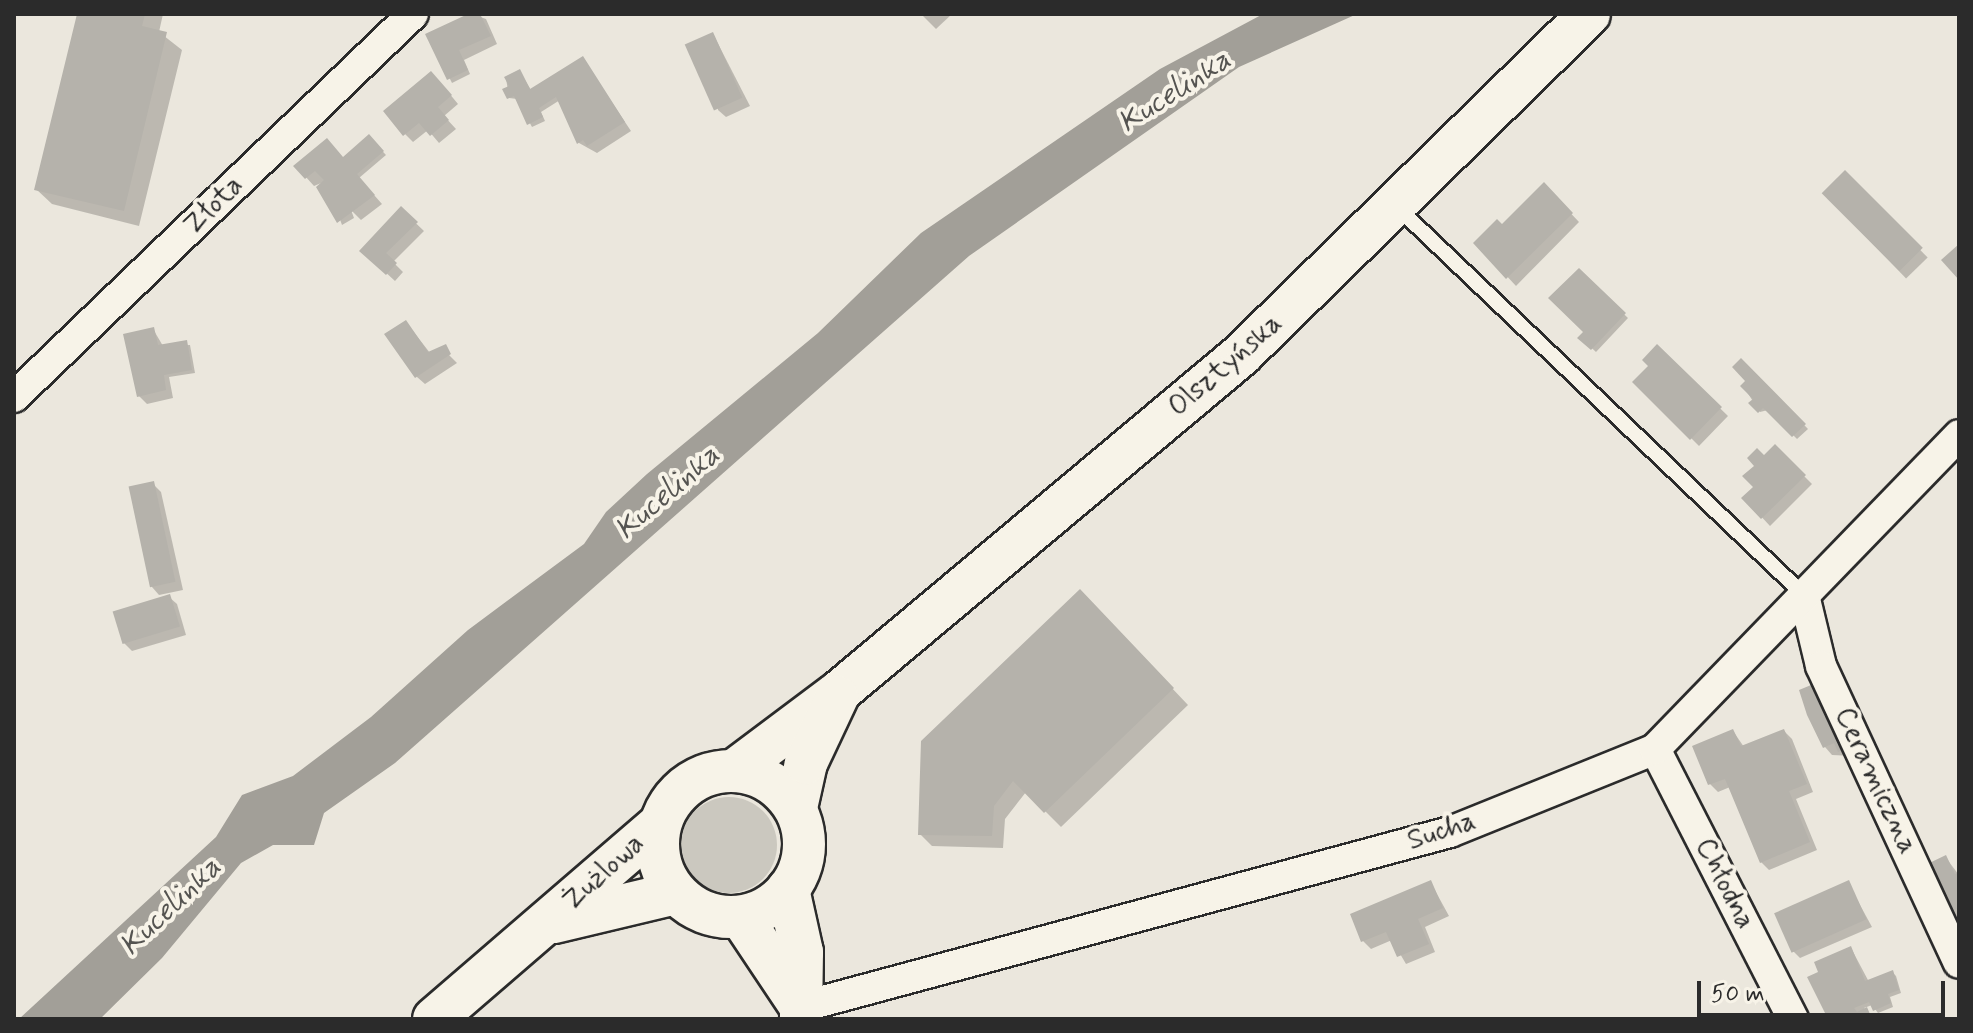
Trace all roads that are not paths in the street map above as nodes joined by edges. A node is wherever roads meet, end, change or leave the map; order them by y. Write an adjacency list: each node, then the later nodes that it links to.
1 (413, 14): 4 (street, Złota)
2 (1589, 14): 3 (street, Olsztyńska)
3 (1395, 205): 6 (lane); 7 (street, Olsztyńska)
4 (14, 397)
5 (1959, 435): 6 (street, Sucha)
6 (1804, 595): 8 (street, Sucha); 16 (street, Ceramiczna)
7 (839, 692): 9 (street, Olsztyńska); 10 (street, Olsztyńska)
8 (1655, 749): 17 (street, Sucha); 19 (street, Chłodna)
9 (735, 770): 10 (street); 11 (street)
10 (796, 808): 12 (street)
11 (660, 824): 13 (street); 15 (street, Żużlowa)
12 (788, 889): 14 (street); 17 (street)
13 (676, 893): 14 (street); 15 (street, Żużlowa)
14 (741, 917): 17 (street)
15 (549, 923): 18 (street, Żużlowa)
16 (1959, 963)
17 (801, 1013)
18 (434, 1019)
19 (1793, 1019)

